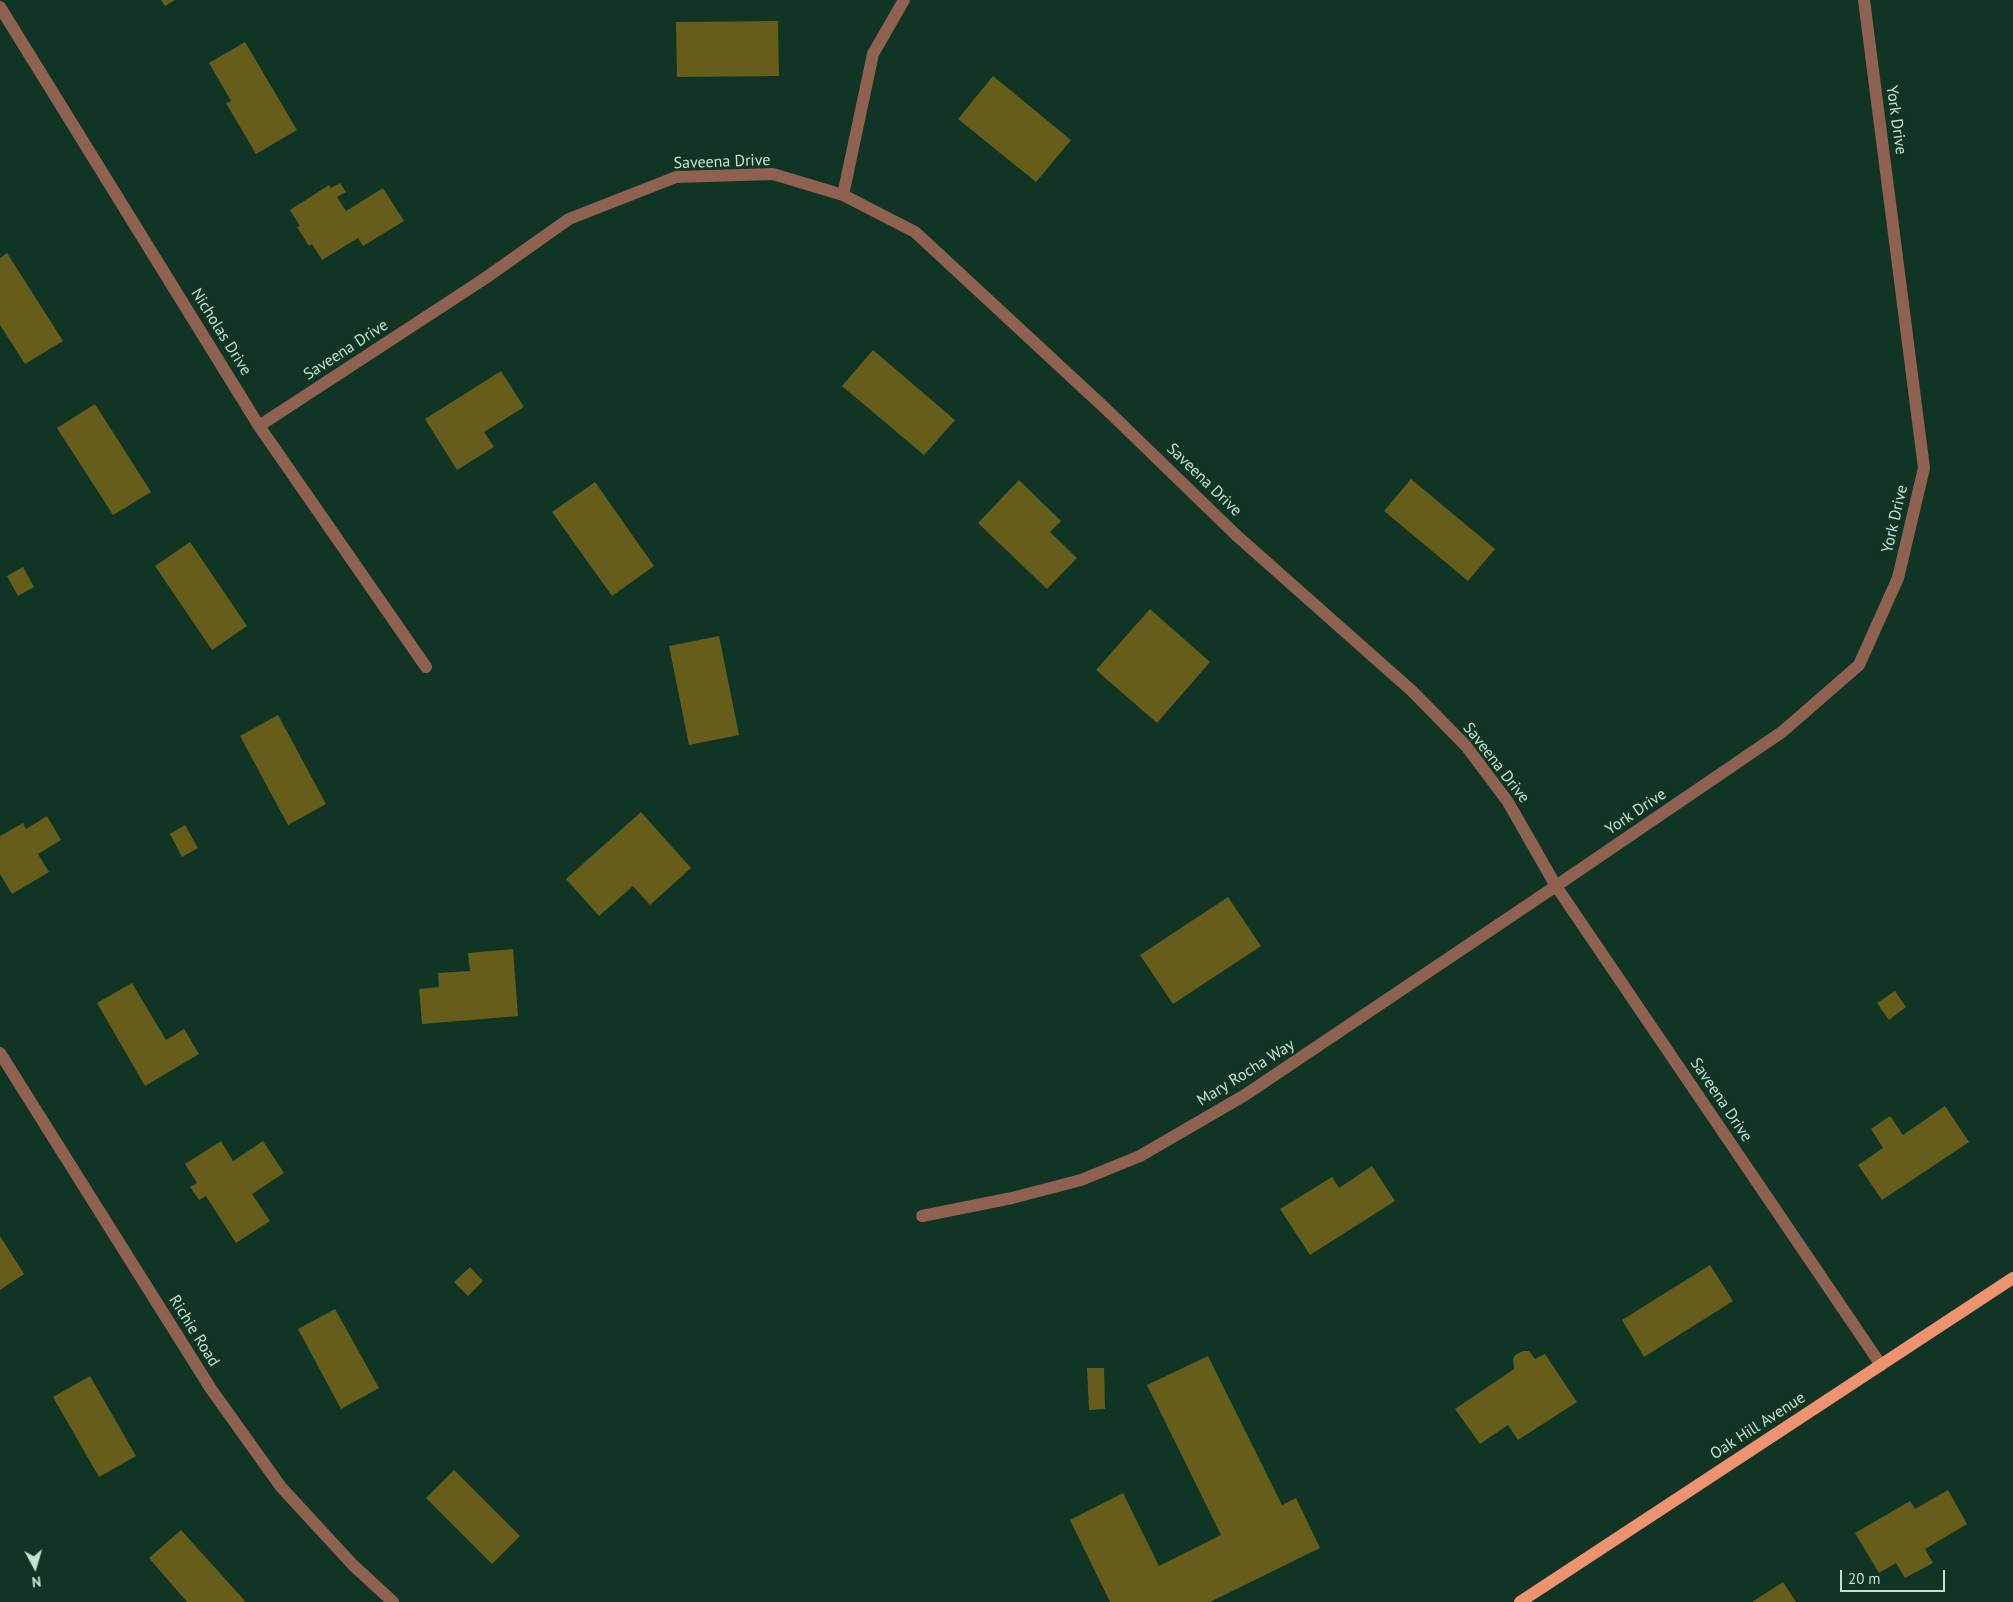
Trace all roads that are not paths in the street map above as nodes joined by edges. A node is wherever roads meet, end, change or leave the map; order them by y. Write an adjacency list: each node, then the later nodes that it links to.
1 (904, 0): 4 (street)
2 (1864, 0): 7 (street, York Drive)
3 (0, 7): 5 (street, Nicholas Drive)
4 (843, 195): 5 (street, Saveena Drive); 7 (street, Saveena Drive)
5 (260, 426): 6 (street, Nicholas Drive)
6 (426, 667)
7 (1556, 886): 9 (street, Mary Rocha Way); 11 (street, Saveena Drive)
8 (0, 1053): 12 (street, Richie Road)
9 (922, 1216)
10 (2013, 1278): 11 (main road, Oak Hill Avenue)
11 (1881, 1365): 13 (main road, Oak Hill Avenue)
12 (393, 1602)
13 (1520, 1602)

